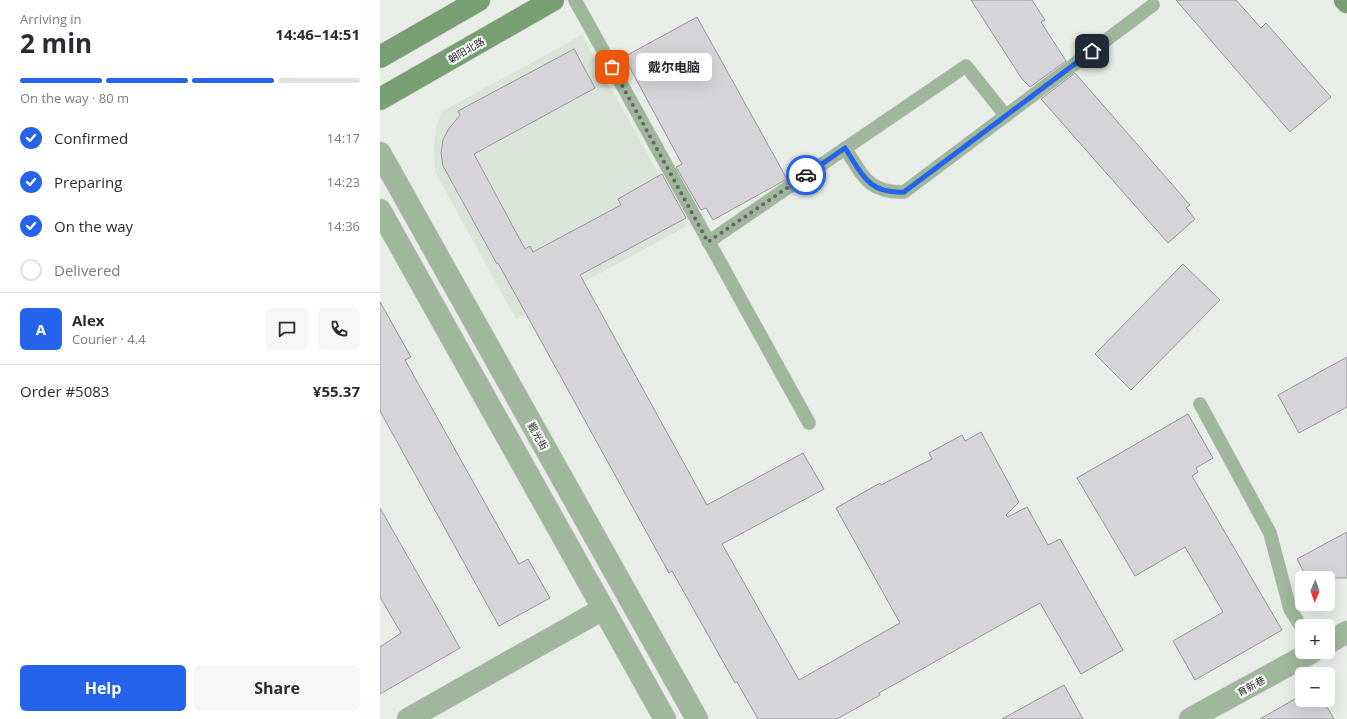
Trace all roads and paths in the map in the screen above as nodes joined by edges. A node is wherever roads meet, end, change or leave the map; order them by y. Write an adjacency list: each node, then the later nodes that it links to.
1 (479, 0): 7 (main road)
2 (553, 0): 8 (main road, 朝阳北路)
3 (575, 0): 13 (lane)
4 (1344, 0): 5 (main road)
5 (1347, 2)
6 (1153, 5): 9 (lane)
7 (380, 57)
8 (380, 99)
9 (1006, 116): 10 (lane); 10 (lane)
10 (845, 148): 13 (lane)
11 (380, 153): 23 (street, 觐光街)
12 (380, 210): 16 (street)
13 (708, 242): 15 (lane)
14 (1200, 404): 17 (lane)
15 (809, 423)
16 (603, 609): 21 (street); 22 (street)
17 (1296, 619)
18 (1347, 632): 19 (street)
19 (1335, 639)
20 (1299, 659): 24 (street, 育新巷)
21 (408, 719)
22 (664, 719)
23 (697, 719)
24 (1190, 719)

